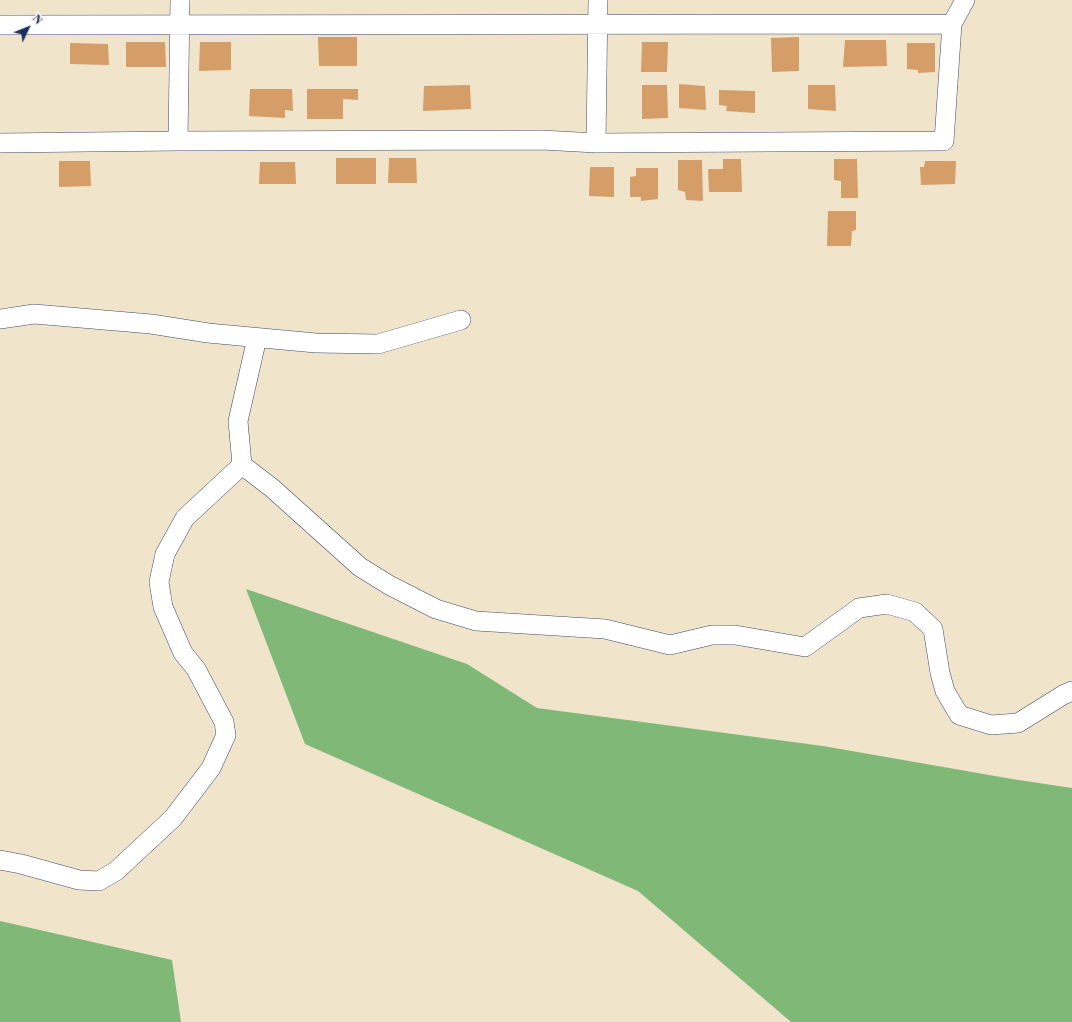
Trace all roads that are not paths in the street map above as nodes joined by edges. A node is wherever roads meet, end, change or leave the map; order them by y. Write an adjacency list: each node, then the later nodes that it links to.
1 (180, 0): 7 (street)
2 (598, 0): 4 (street)
3 (965, 0): 5 (street)
4 (598, 24): 5 (street); 7 (street); 10 (street)
5 (952, 24): 10 (street)
6 (0, 25): 7 (street)
7 (180, 25): 8 (street)
8 (178, 141): 9 (street); 10 (street)
9 (0, 143)
10 (596, 143)
11 (0, 319): 13 (street)
12 (461, 320): 13 (street)
13 (257, 338): 14 (street)
14 (242, 465): 15 (street); 16 (street)
15 (1072, 691)
16 (0, 860)

